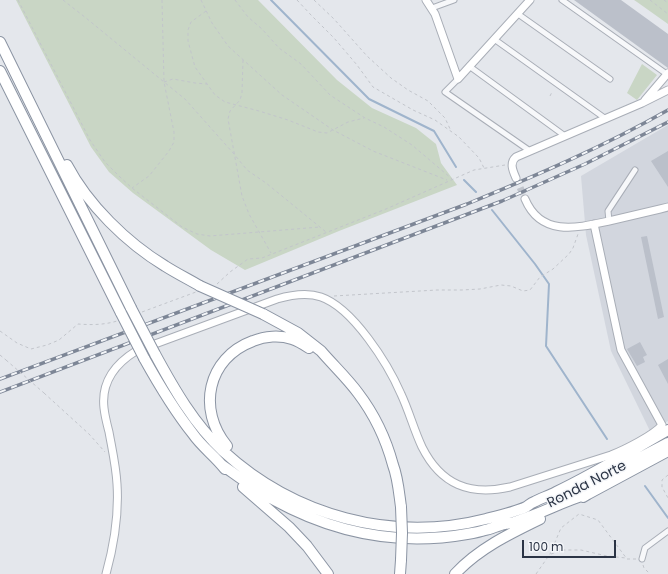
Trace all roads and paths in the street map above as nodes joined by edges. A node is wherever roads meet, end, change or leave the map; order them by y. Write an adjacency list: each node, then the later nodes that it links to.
1 (18, 0): 51 (path)
2 (63, 0): 30 (path)
3 (162, 0): 30 (path)
4 (201, 0): 19 (path)
5 (234, 0): 38 (path)
6 (297, 0): 41 (path)
7 (314, 0): 41 (path)
8 (426, 0): 17 (street)
9 (454, 0): 17 (street)
10 (530, 0): 21 (street)
11 (562, 0): 27 (street)
12 (650, 0): 15 (path)
13 (657, 0): 15 (path)
14 (665, 0): 16 (path)
15 (654, 3): 20 (path)
16 (668, 3)
17 (432, 8): 28 (street)
18 (668, 10): 20 (path)
19 (206, 11): 24 (path); 31 (path)
20 (667, 13)
21 (518, 14): 22 (street); 29 (street)
22 (494, 39): 25 (street); 39 (street)
23 (0, 42): 37 (highway)
24 (243, 59): 36 (path); 40 (path)
25 (469, 66): 28 (street); 42 (street)
26 (0, 71): 65 (highway)
27 (668, 74): 35 (street)
28 (458, 79): 43 (street)
29 (610, 79)
30 (164, 82): 31 (path); 44 (path); 51 (path)
31 (207, 84): 36 (path)
32 (668, 90): 35 (street)
33 (552, 92): 34 (path)
34 (550, 96)
35 (642, 103): 39 (street)
36 (235, 105): 40 (path); 44 (path)
37 (37, 116): 62 (highway); 64 (highway)
38 (365, 118): 40 (path); 49 (path)
39 (606, 119): 42 (street)
40 (333, 130): 50 (path)
41 (451, 131): 46 (path)
42 (565, 136): 43 (street)
43 (530, 151): 45 (street)
44 (234, 154): 57 (path); 58 (path)
45 (512, 163): 46 (path); 48 (street)
46 (484, 168): 49 (path)
47 (635, 170): 54 (street)
48 (516, 178)
49 (452, 179): 50 (path)
50 (449, 181): 59 (path)
51 (132, 188): 58 (path)
52 (525, 199): 56 (street)
53 (668, 207): 54 (street)
54 (609, 221): 55 (street)
55 (594, 224): 56 (street); 69 (street)
56 (581, 226): 63 (path)
57 (320, 227): 58 (path); 59 (path)
58 (259, 232): 60 (path)
59 (326, 232): 60 (path)
60 (272, 254): 61 (path)
61 (216, 284)
62 (201, 288): 64 (path); 68 (highway, bridge)
63 (335, 296)
64 (136, 310): 74 (highway, bridge)
65 (120, 317): 66 (path); 75 (highway, bridge)
66 (0, 331)
67 (0, 355): 73 (path, bridge)
68 (333, 365): 74 (highway); 87 (highway, bridge)
69 (666, 427): 79 (highway); 85 (street)
70 (668, 437): 79 (highway, Ronda Norte)
71 (668, 443): 80 (highway, Ronda Norte)
72 (668, 451): 77 (highway)
73 (107, 454)
74 (238, 463): 79 (highway)
75 (222, 465): 80 (highway); 86 (highway)
76 (668, 475): 78 (path)
77 (588, 494): 80 (highway); 88 (highway)
78 (668, 498)
79 (527, 506)
80 (505, 524)
81 (668, 531): 84 (street)
82 (550, 554): 83 (path); 83 (path); 89 (path)
83 (627, 558): 84 (path)
84 (642, 560): 90 (path)
85 (106, 574)
86 (328, 574)
87 (400, 574)
88 (455, 574)
89 (536, 574)
90 (650, 574)

